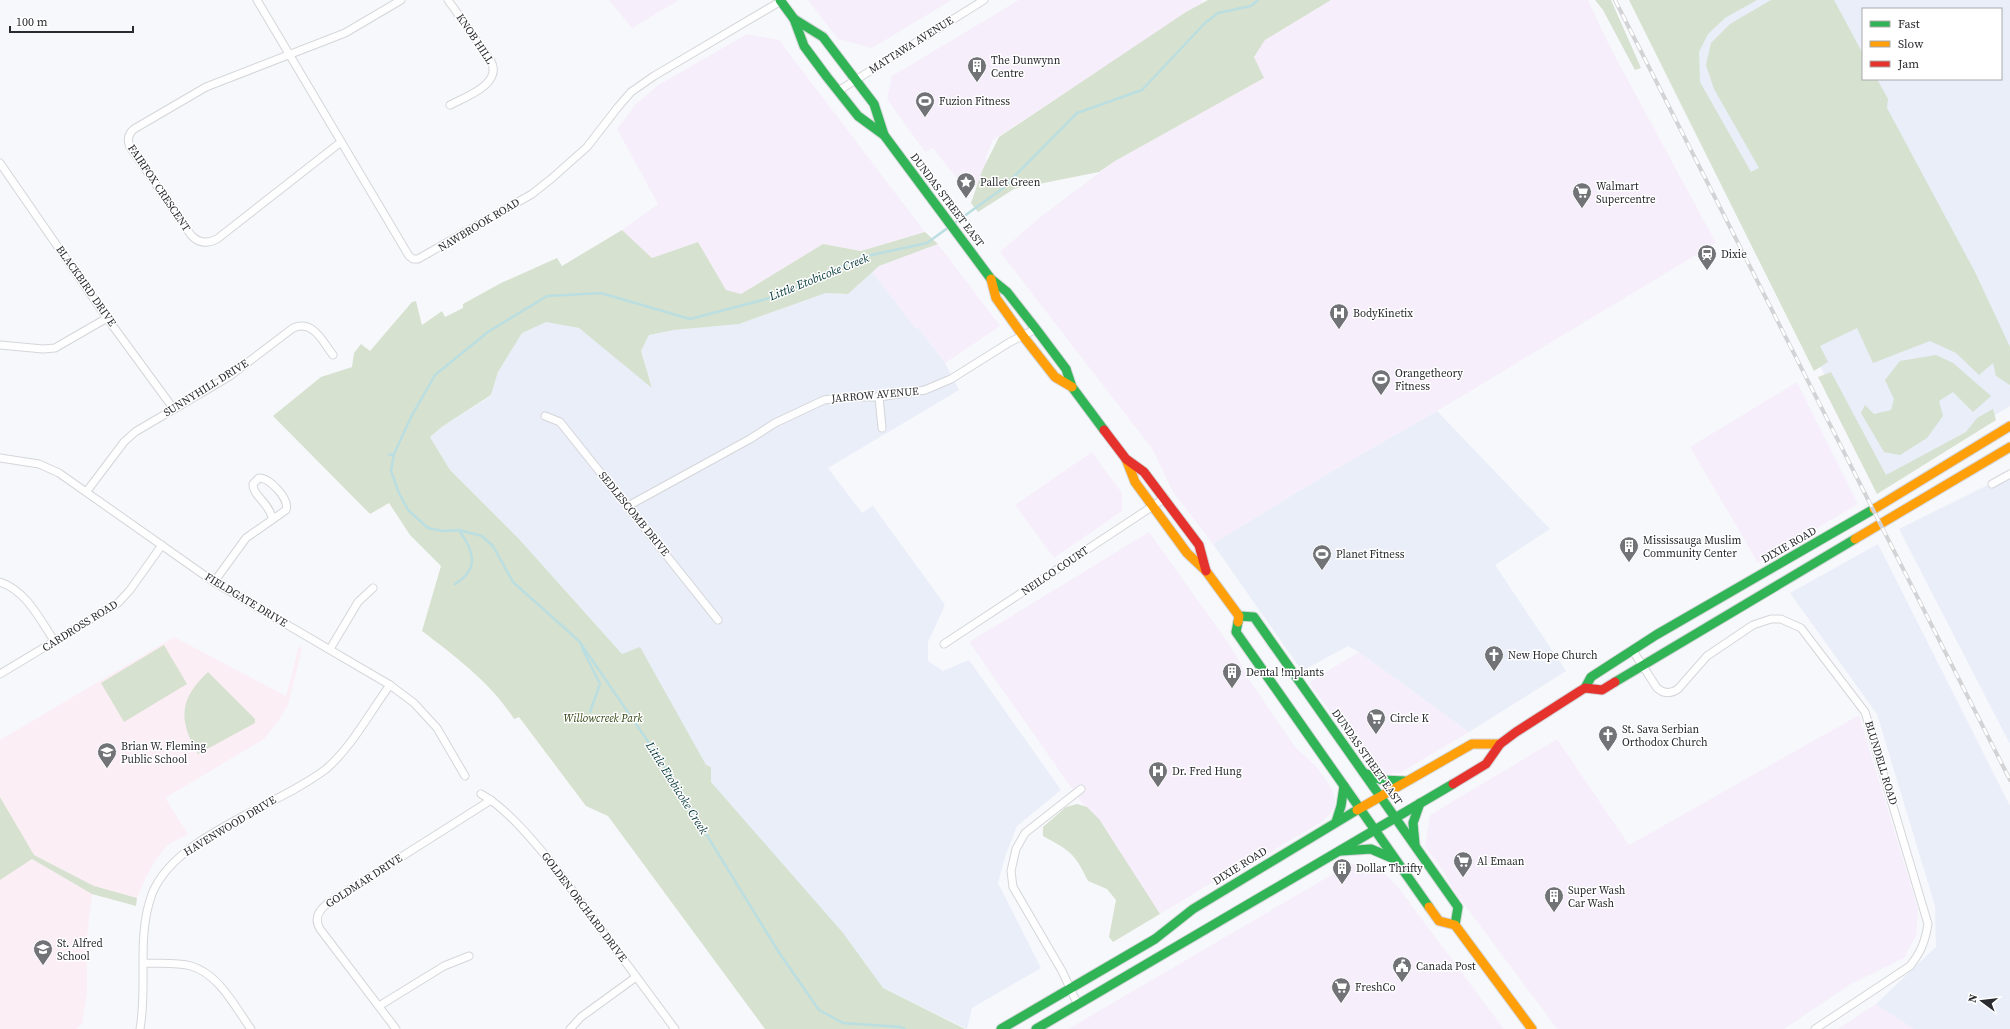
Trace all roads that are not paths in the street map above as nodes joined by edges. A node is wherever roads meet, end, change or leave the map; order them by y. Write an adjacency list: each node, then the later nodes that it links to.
1 (257, 0): 7 (street, NAWBROOK ROAD)
2 (401, 0): 7 (street, FAIRFOX CRESCENT)
3 (448, 0): 10 (street, KNOB HILL)
4 (984, 0): 8 (street, MATTAWA AVENUE)
5 (780, 1): 6 (main road, DUNDAS STREET EAST); 12 (street, NAWBROOK ROAD)
6 (794, 18): 8 (main road, DUNDAS STREET EAST); 9 (main road, DUNDAS STREET EAST)
7 (289, 54): 12 (street, NAWBROOK ROAD); 12 (street, FAIRFOX CRESCENT)
8 (855, 80): 9 (street, MATTAWA AVENUE); 11 (main road, DUNDAS STREET EAST)
9 (838, 91): 11 (main road, DUNDAS STREET EAST)
10 (450, 105)
11 (884, 135): 14 (main road, DUNDAS STREET EAST)
12 (341, 142)
13 (0, 163): 15 (street, BLACKBIRD DRIVE)
14 (991, 279): 16 (main road, DUNDAS STREET EAST); 17 (main road, DUNDAS STREET EAST)
15 (107, 318): 18 (street); 22 (street, BLACKBIRD DRIVE)
16 (1036, 329): 17 (street, JARROW AVENUE); 20 (main road, DUNDAS STREET EAST)
17 (1023, 336): 20 (main road, DUNDAS STREET EAST); 21 (street, JARROW AVENUE)
18 (0, 345)
19 (333, 355): 22 (street, SUNNYHILL DRIVE)
20 (1072, 387): 28 (main road, DUNDAS STREET EAST)
21 (879, 397): 25 (street); 33 (street, JARROW AVENUE)
22 (173, 408): 31 (street, SUNNYHILL DRIVE)
23 (545, 416): 33 (street, SEDLESCOMB DRIVE)
24 (2010, 426): 46 (main road, DIXIE ROAD)
25 (882, 428)
26 (2010, 447): 47 (main road)
27 (0, 458): 31 (street, FIELDGATE DRIVE)
28 (1126, 459): 32 (main road, DUNDAS STREET EAST); 34 (main road, DUNDAS STREET EAST)
29 (2010, 474): 30 (street)
30 (1992, 484)
31 (87, 491): 36 (street, FIELDGATE DRIVE)
32 (1165, 498): 34 (street, NEILCO COURT); 37 (main road, DUNDAS STREET EAST)
33 (628, 506): 42 (street, SEDLESCOMB DRIVE)
34 (1152, 506): 37 (main road, DUNDAS STREET EAST); 44 (street, NEILCO COURT)
35 (272, 518): 35 (street); 39 (street)
36 (162, 545): 39 (street, FIELDGATE DRIVE); 43 (street, CARDROSS ROAD)
37 (1206, 571): 41 (main road, DUNDAS STREET EAST)
38 (0, 582): 43 (street)
39 (214, 582): 45 (street, FIELDGATE DRIVE)
40 (373, 588): 45 (street)
41 (1239, 616): 52 (main road, DUNDAS STREET EAST); 55 (main road)
42 (718, 620)
43 (55, 642): 48 (street, CARDROSS ROAD)
44 (944, 644)
45 (330, 649): 49 (street, FIELDGATE DRIVE)
46 (1633, 651): 47 (street, BLUNDELL ROAD); 50 (main road, DIXIE ROAD)
47 (1642, 666): 50 (main road); 83 (street, BLUNDELL ROAD)
48 (0, 674)
49 (390, 685): 53 (street, FIELDGATE DRIVE); 70 (street, HAVENWOOD DRIVE)
50 (1585, 688): 51 (main road, DIXIE ROAD)
51 (1500, 744): 54 (main road, DIXIE ROAD); 60 (main road, DIXIE ROAD)
52 (1363, 773): 54 (main road); 58 (main road, DUNDAS STREET EAST)
53 (465, 776)
54 (1405, 781): 58 (main road, DIXIE ROAD)
55 (1344, 786): 61 (main road); 63 (main road)
56 (1081, 789): 72 (street)
57 (481, 794): 59 (street, GOLDEN ORCHARD DRIVE)
58 (1379, 796): 61 (main road, DIXIE ROAD); 62 (main road, DUNDAS STREET EAST)
59 (491, 800): 71 (street, GOLDEN ORCHARD DRIVE); 74 (street, GOLDMAR DRIVE)
60 (1420, 803): 62 (main road, DIXIE ROAD); 65 (main road)
61 (1360, 808): 63 (main road, DIXIE ROAD); 64 (main road)
62 (1395, 818): 64 (main road, DIXIE ROAD); 65 (main road, DUNDAS STREET EAST)
63 (1336, 822): 72 (main road, DIXIE ROAD)
64 (1375, 830): 66 (main road, DIXIE ROAD); 67 (main road)
65 (1415, 847): 68 (main road, DUNDAS STREET EAST)
66 (1341, 851): 67 (main road); 73 (main road, DIXIE ROAD)
67 (1396, 860): 68 (main road)
68 (1454, 925): 82 (main road)
69 (469, 956): 74 (street)
70 (145, 963): 75 (street, HAVENWOOD DRIVE); 76 (street)
71 (636, 977): 78 (street); 79 (street, GOLDEN ORCHARD DRIVE)
72 (1070, 988): 73 (street); 80 (main road, DIXIE ROAD)
73 (1078, 1005): 81 (main road, DIXIE ROAD)
74 (379, 1006): 77 (street, GOLDMAR DRIVE)
75 (140, 1029)
76 (251, 1029)
77 (396, 1029)
78 (570, 1029)
79 (676, 1029)
80 (1001, 1029)
81 (1036, 1029)
82 (1532, 1029)
83 (1815, 1029)

